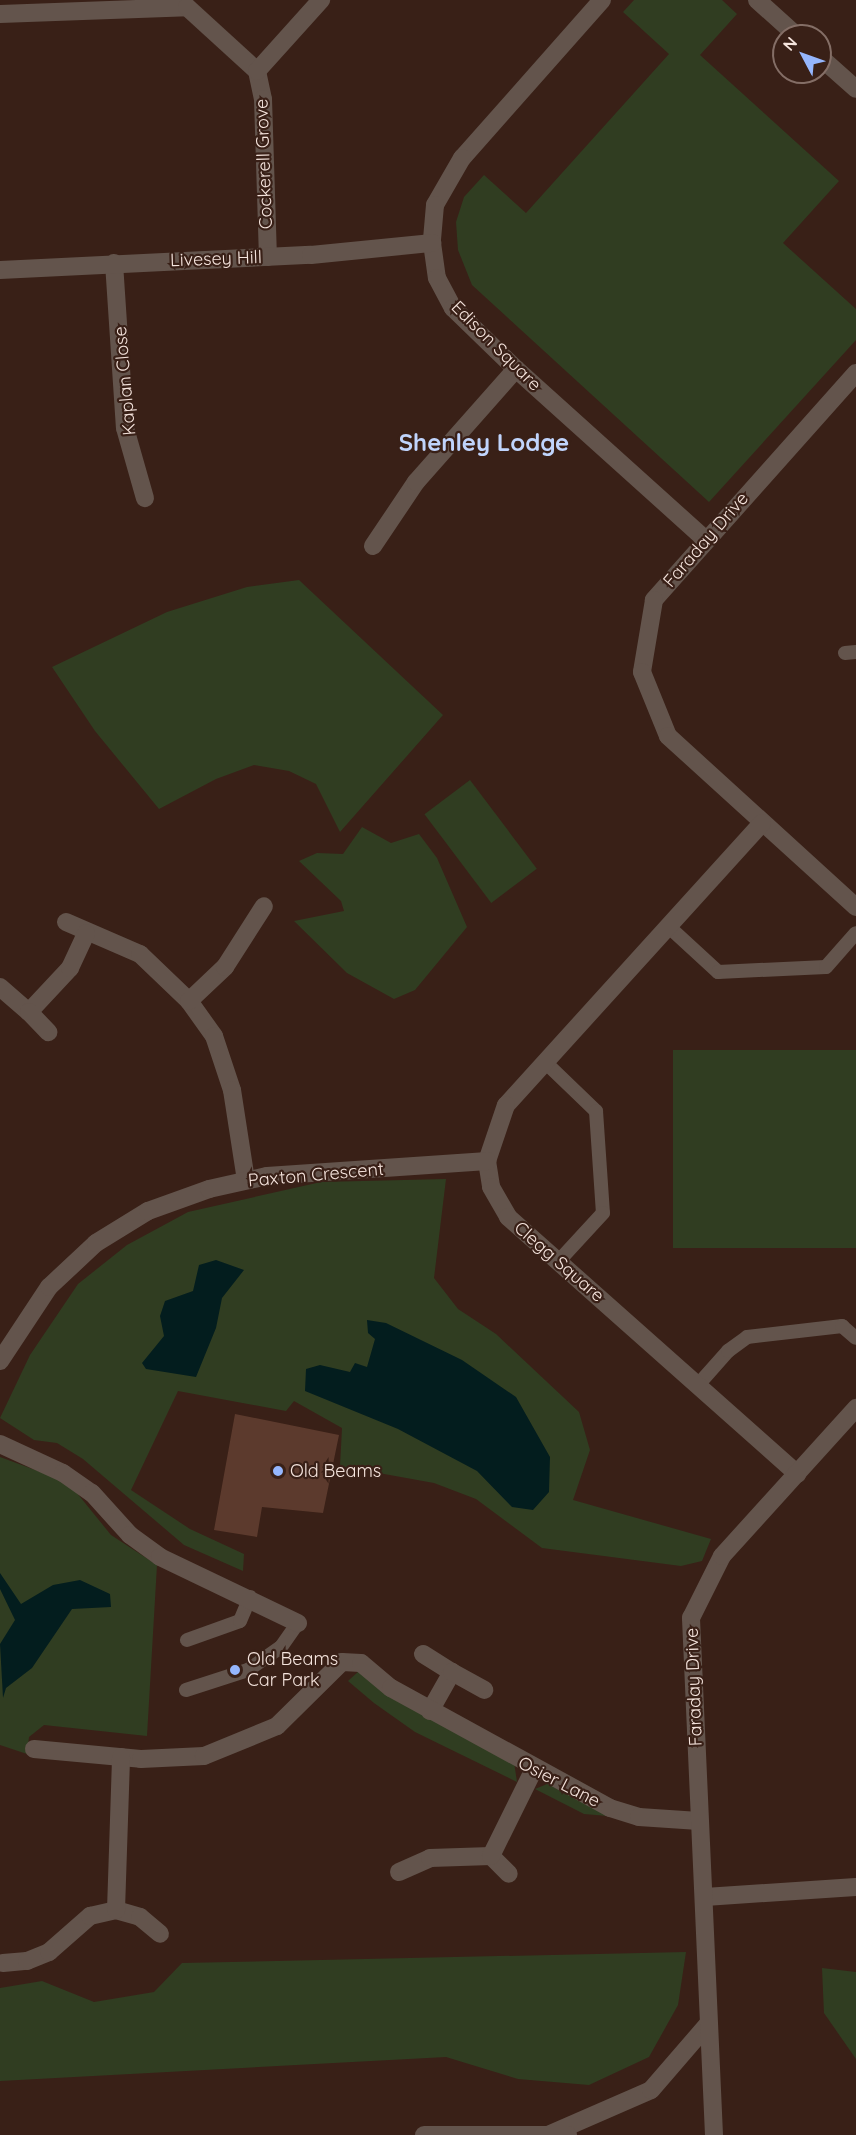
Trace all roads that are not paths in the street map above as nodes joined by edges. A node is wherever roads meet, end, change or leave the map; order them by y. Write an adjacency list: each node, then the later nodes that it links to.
1 (321, 0): 8 (street)
2 (602, 0): 10 (street, Edison Square)
3 (757, 0): 6 (street)
4 (190, 4): 5 (street); 8 (street)
5 (0, 14)
6 (784, 24)
7 (832, 68): 9 (street)
8 (257, 71): 11 (street, Cockerell Grove)
9 (856, 89)
10 (432, 243): 11 (street, Livesey Hill); 14 (street, Edison Square)
11 (268, 257): 12 (street, Livesey Hill)
12 (114, 263): 13 (street, Livesey Hill); 16 (street, Kaplan Close)
13 (0, 270)
14 (516, 369): 17 (street, Edison Square); 18 (street)
15 (856, 373): 17 (street, Faraday Drive)
16 (145, 498)
17 (705, 539): 19 (street, Faraday Drive)
18 (373, 546)
19 (762, 823): 21 (street, Faraday Drive); 23 (street)
20 (264, 906): 27 (street)
21 (856, 907)
22 (66, 922): 24 (street)
23 (668, 926): 25 (lane); 30 (street)
24 (86, 933): 27 (street); 28 (street)
25 (856, 933)
26 (0, 987): 28 (street)
27 (189, 1001): 32 (street)
28 (29, 1012): 29 (street)
29 (48, 1032)
30 (545, 1062): 31 (street); 33 (lane)
31 (487, 1161): 32 (street, Paxton Crescent); 33 (street, Clegg Square)
32 (246, 1180): 35 (street, Paxton Crescent)
33 (558, 1262): 36 (street, Clegg Square)
34 (856, 1338): 36 (lane)
35 (0, 1361)
36 (697, 1386): 39 (street, Clegg Square)
37 (856, 1408): 39 (street, Faraday Drive)
38 (0, 1444): 40 (street)
39 (796, 1474): 51 (street, Faraday Drive)
40 (249, 1597): 41 (street); 42 (lane)
41 (298, 1623): 45 (lane)
42 (187, 1640)
43 (423, 1654): 44 (street)
44 (452, 1672): 46 (street); 47 (street)
45 (186, 1690)
46 (483, 1690)
47 (430, 1711): 49 (street, Osier Lane); 50 (street, Osier Lane)
48 (34, 1749): 49 (street, Osier Lane)
49 (121, 1757): 57 (street)
50 (534, 1770): 51 (street, Osier Lane); 52 (street)
51 (699, 1821): 56 (street, Faraday Drive)
52 (491, 1856): 53 (street); 54 (street)
53 (399, 1872)
54 (509, 1874)
55 (856, 1887): 56 (street)
56 (705, 1897): 60 (street, Faraday Drive)
57 (116, 1910): 58 (street); 59 (street)
58 (160, 1934)
59 (3, 1963)
60 (708, 2024): 62 (street); 65 (street, Faraday Drive)
61 (468, 2134): 62 (street); 63 (street)
62 (548, 2134): 64 (street)
63 (424, 2135)
64 (568, 2135)
65 (714, 2135)

